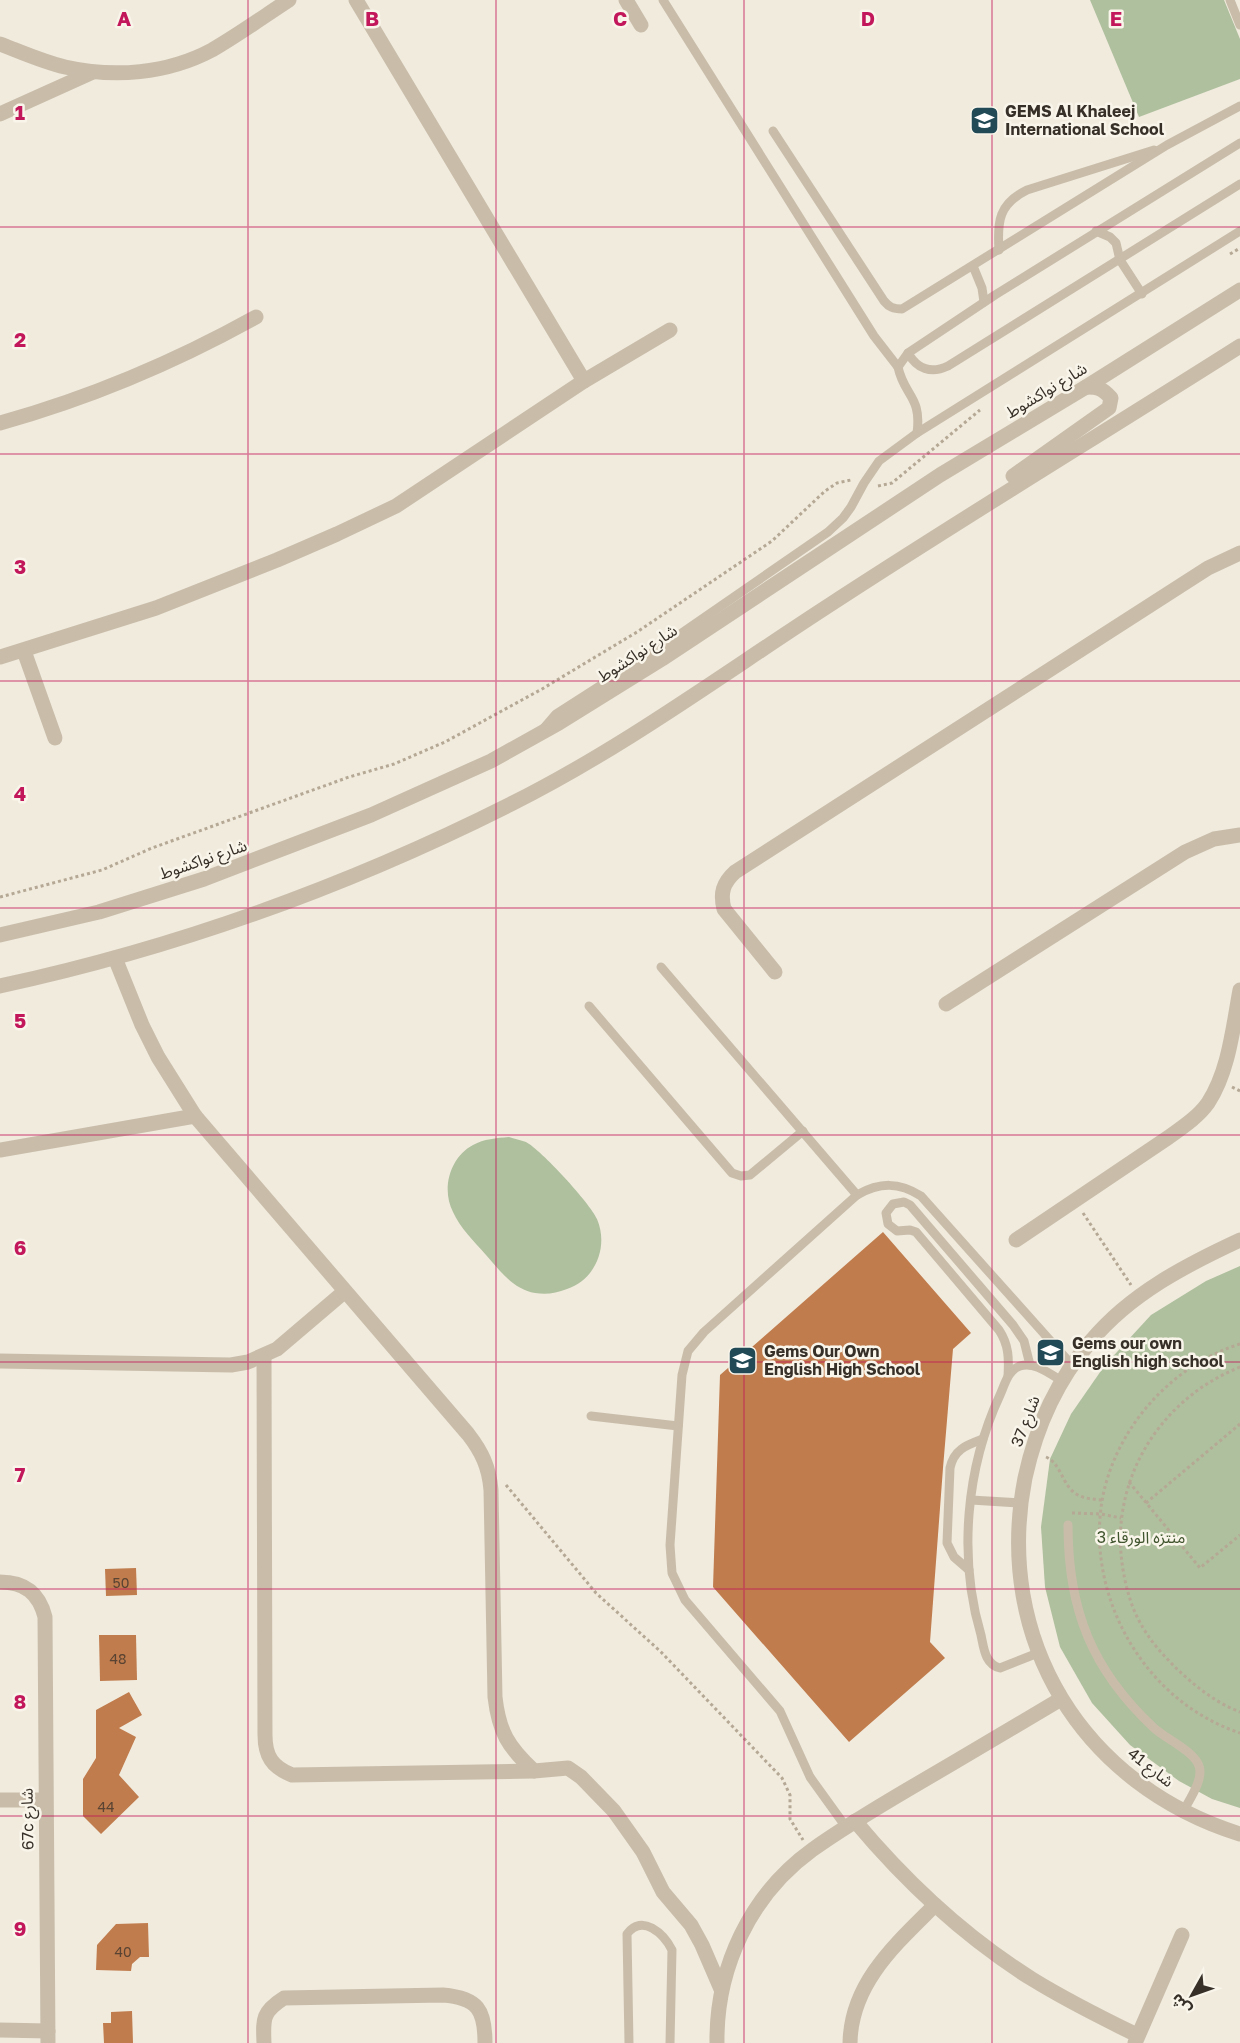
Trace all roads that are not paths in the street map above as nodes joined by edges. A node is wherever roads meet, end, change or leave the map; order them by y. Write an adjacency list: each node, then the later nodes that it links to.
1 (289, 0): 9 (street)
2 (356, 0): 29 (street)
3 (626, 0): 6 (street)
4 (663, 0): 28 (lane)
5 (1230, 0): 7 (lane)
6 (641, 25)
7 (1240, 25)
8 (0, 44): 9 (street)
9 (93, 72): 11 (street)
10 (1240, 106): 14 (lane)
11 (0, 114)
12 (773, 131): 20 (lane)
13 (1240, 143): 16 (lane)
14 (1167, 145): 18 (lane); 18 (lane)
15 (1240, 184): 19 (lane)
16 (1096, 231): 19 (lane); 23 (lane)
17 (1240, 231): 22 (lane)
18 (999, 250): 20 (lane)
19 (1120, 260): 22 (lane); 27 (lane)
20 (973, 266): 23 (lane)
21 (1240, 290): 30 (street, شارع نواكشوط)
22 (1142, 294): 32 (lane)
23 (984, 303): 27 (lane)
24 (256, 317): 31 (street)
25 (670, 330): 29 (street)
26 (1240, 346): 33 (street)
27 (908, 353): 28 (lane)
28 (898, 367): 32 (lane)
29 (584, 381): 35 (street)
30 (1086, 387): 33 (street); 37 (street, شارع نواكشوط)
31 (0, 423)
32 (917, 433): 37 (lane)
33 (968, 516): 41 (street)
34 (1240, 552): 43 (street)
35 (24, 651): 36 (street); 38 (street)
36 (0, 657)
37 (540, 733): 40 (street, شارع نواكشوط)
38 (55, 738)
39 (1240, 835): 46 (street)
40 (0, 935)
41 (115, 958): 44 (street); 48 (street)
42 (661, 967): 49 (lane)
43 (774, 972)
44 (0, 986)
45 (1240, 990): 52 (street)
46 (946, 1004)
47 (589, 1006): 49 (lane)
48 (195, 1116): 50 (street); 54 (street)
49 (803, 1131): 51 (lane)
50 (0, 1150)
51 (857, 1195): 58 (lane); 62 (lane)
52 (1016, 1240)
53 (1240, 1240): 58 (street, شارع 37)
54 (344, 1292): 55 (street); 71 (street)
55 (264, 1357): 56 (street); 71 (street)
56 (0, 1361)
57 (1030, 1365): 59 (lane); 59 (lane); 60 (lane)
58 (1072, 1365): 60 (street, شارع 37)
59 (1008, 1376): 63 (lane)
60 (1062, 1381): 65 (street, شارع 37)
61 (591, 1416): 62 (lane)
62 (678, 1426): 75 (lane)
63 (983, 1439): 64 (lane); 67 (lane)
64 (971, 1500): 65 (lane); 67 (lane)
65 (1020, 1503): 69 (street, شارع 37)
66 (1068, 1526): 74 (lane)
67 (969, 1570): 69 (lane)
68 (0, 1582): 73 (street, 67c شارع)
69 (1038, 1653): 70 (street, شارع 37)
70 (1061, 1699): 74 (street, شارع 41); 75 (street)
71 (534, 1771): 79 (street)
72 (0, 1800): 73 (street)
73 (45, 1800): 81 (street, 67c شارع)
74 (1183, 1812): 76 (street, شارع 41)
75 (850, 1824): 77 (street); 79 (street)
76 (1240, 1834)
77 (935, 1905): 82 (street); 88 (street)
78 (1182, 1935): 82 (street)
79 (721, 1989): 87 (street)
80 (0, 2030): 81 (street)
81 (48, 2037)
82 (1136, 2039)
83 (264, 2043): 84 (street)
84 (485, 2043)
85 (629, 2043): 86 (lane)
86 (670, 2043)
87 (717, 2043)
88 (850, 2043)

